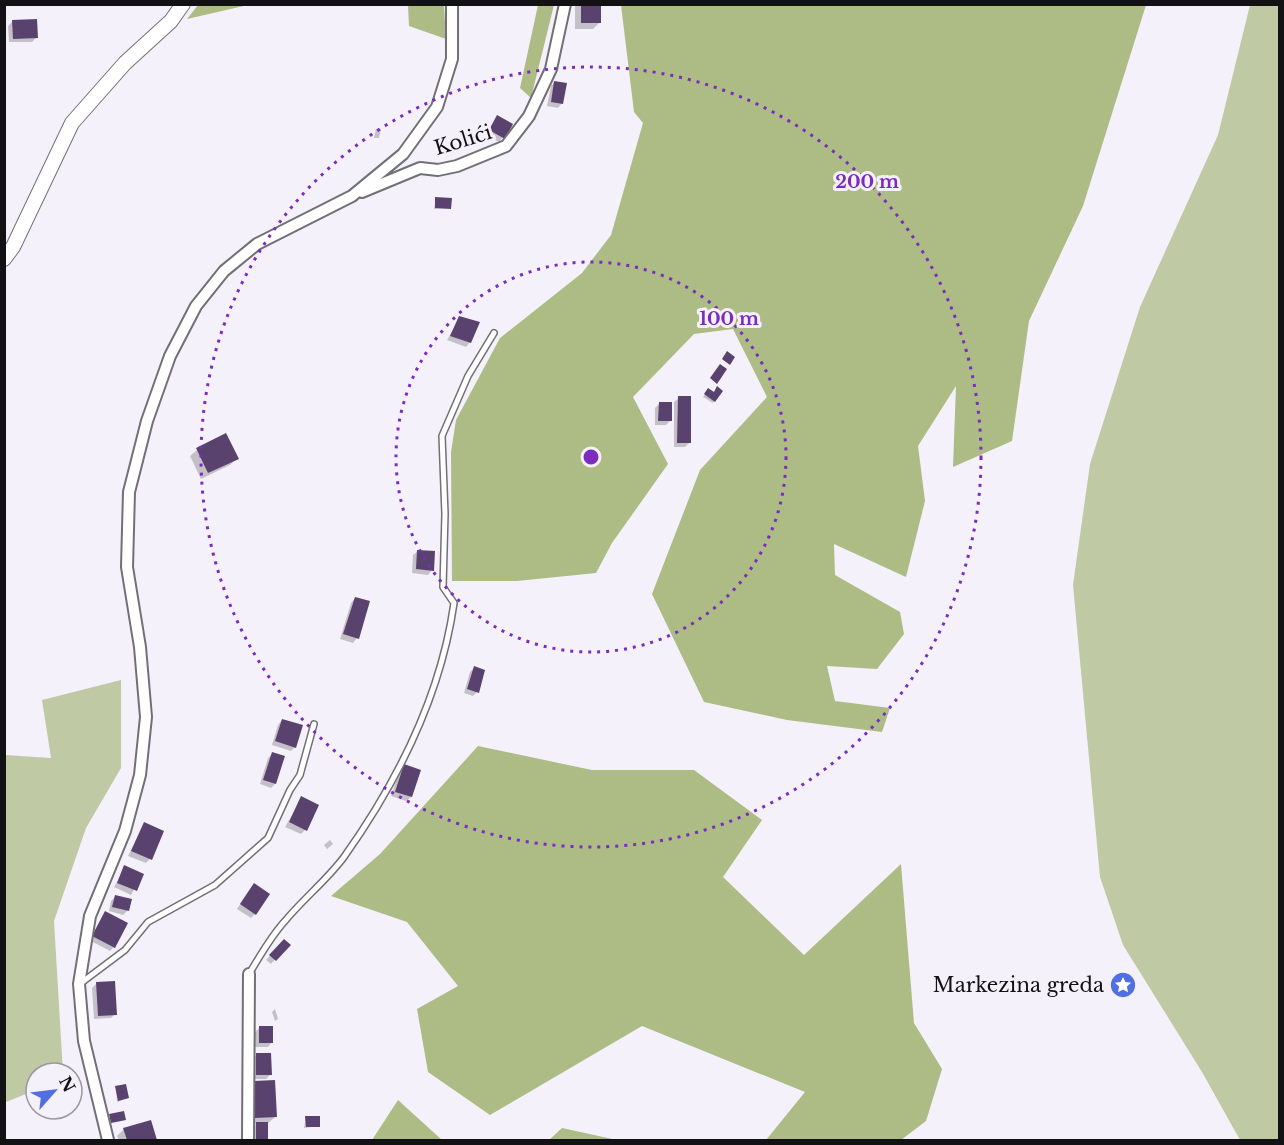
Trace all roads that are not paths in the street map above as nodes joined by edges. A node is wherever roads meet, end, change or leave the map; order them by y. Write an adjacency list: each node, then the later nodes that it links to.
1 (183, 4): 5 (street)
2 (452, 4): 4 (street)
3 (565, 4): 4 (street, Kolići)
4 (351, 196): 9 (street)
5 (4, 259)
6 (494, 333): 8 (lane)
7 (314, 724): 9 (lane)
8 (249, 974): 11 (street)
9 (79, 984): 10 (street)
10 (108, 1140)
11 (248, 1140)

